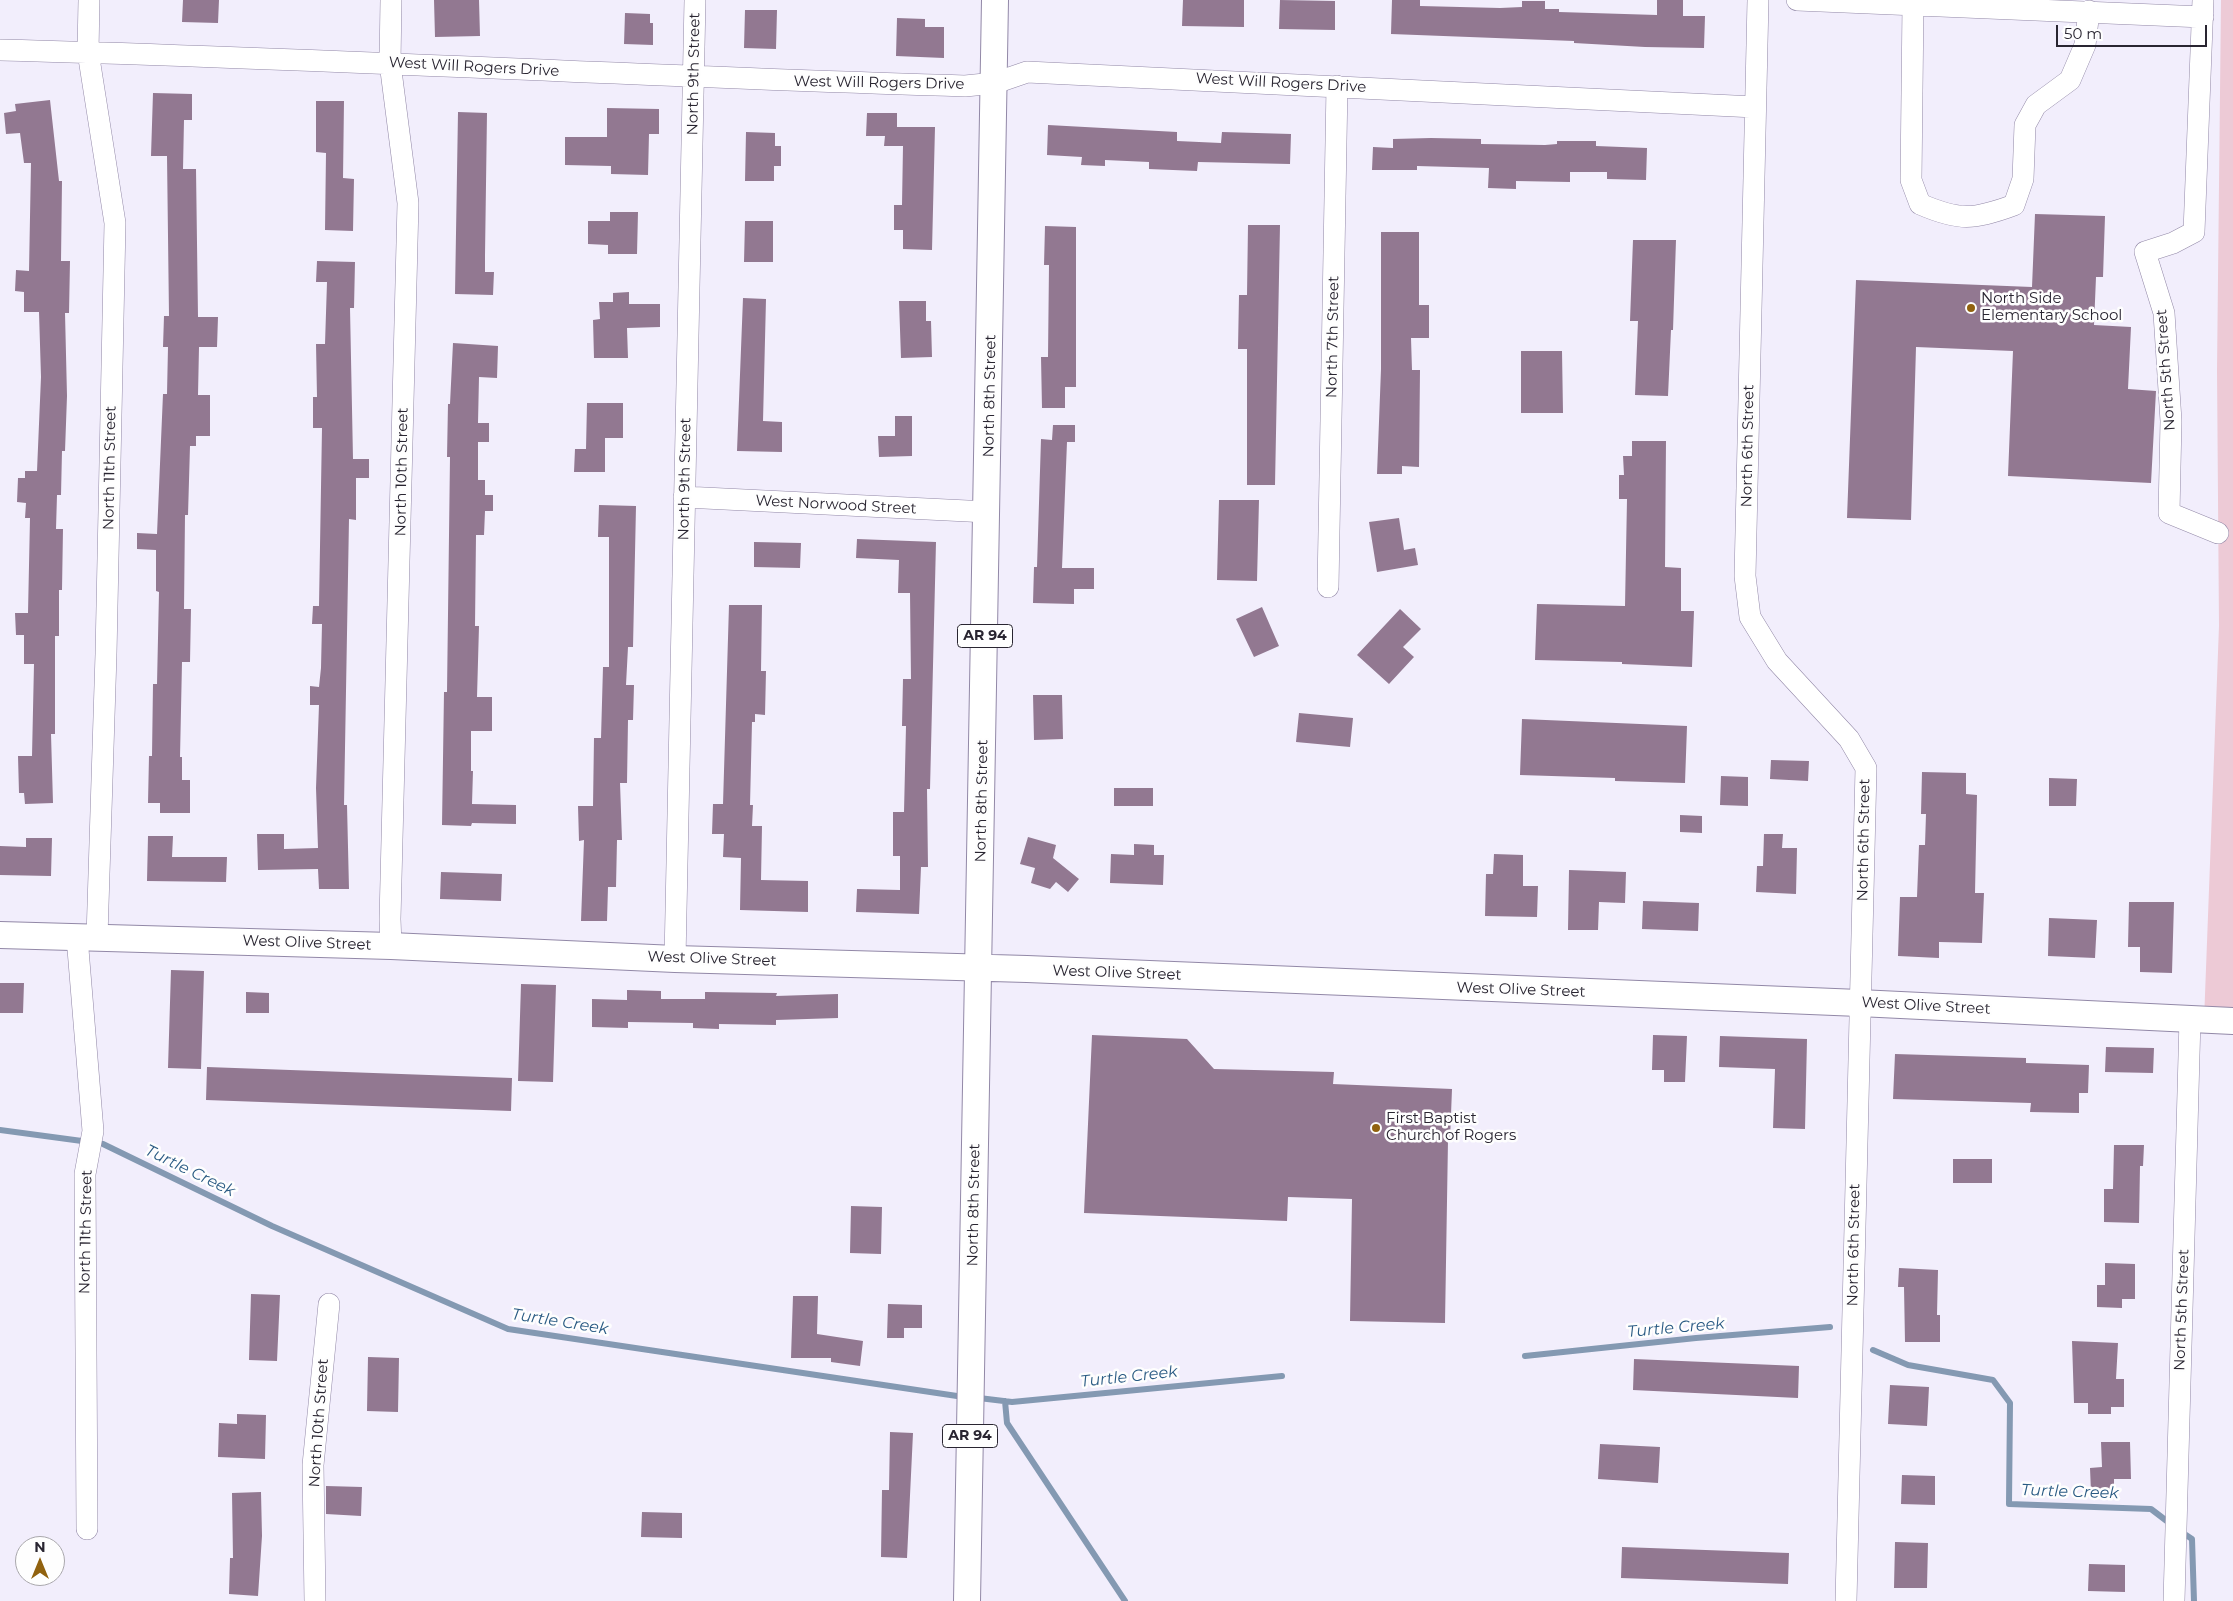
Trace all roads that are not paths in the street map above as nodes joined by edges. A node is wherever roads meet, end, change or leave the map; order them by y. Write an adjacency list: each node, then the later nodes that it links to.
1 (89, 0): 11 (street, North 11th Street)
2 (391, 0): 12 (street, North 10th Street)
3 (695, 0): 13 (street, North 9th Street)
4 (995, 0): 14 (main road, North 8th Street / AR 94)
5 (1758, 0): 16 (street, North 6th Street)
6 (1797, 0): 7 (street)
7 (1913, 4): 9 (street); 9 (street)
8 (2203, 8): 9 (street); 19 (street, North 5th Street)
9 (2089, 11)
10 (0, 50): 11 (street, West Will Rogers Drive)
11 (88, 52): 12 (street, West Will Rogers Drive); 22 (street, North 11th Street)
12 (390, 63): 13 (street, West Will Rogers Drive); 23 (street, North 10th Street)
13 (694, 78): 14 (street, West Will Rogers Drive); 17 (street, North 9th Street)
14 (994, 83): 15 (street, West Will Rogers Drive); 18 (main road, North 8th Street / AR 94)
15 (1337, 86): 16 (street, West Will Rogers Drive); 20 (street, North 7th Street)
16 (1755, 107): 26 (street, North 6th Street)
17 (684, 498): 18 (street, West Norwood Street); 24 (street, North 9th Street)
18 (988, 512): 25 (main road, North 8th Street / AR 94)
19 (2218, 533)
20 (1328, 587)
21 (0, 935): 22 (main road, West Olive Street)
22 (87, 937): 23 (main road, West Olive Street); 30 (street, North 11th Street)
23 (391, 946): 24 (main road, West Olive Street)
24 (675, 958): 25 (main road, West Olive Street)
25 (979, 967): 26 (main road, West Olive Street); 32 (main road, North 8th Street / AR 94)
26 (1859, 1003): 27 (main road, West Olive Street); 33 (street, North 6th Street)
27 (2190, 1019): 28 (main road, West Olive Street); 34 (street, North 5th Street)
28 (2233, 1021)
29 (329, 1304): 31 (street, North 10th Street)
30 (87, 1529)
31 (315, 1601)
32 (967, 1601)
33 (1846, 1601)
34 (2174, 1601)

